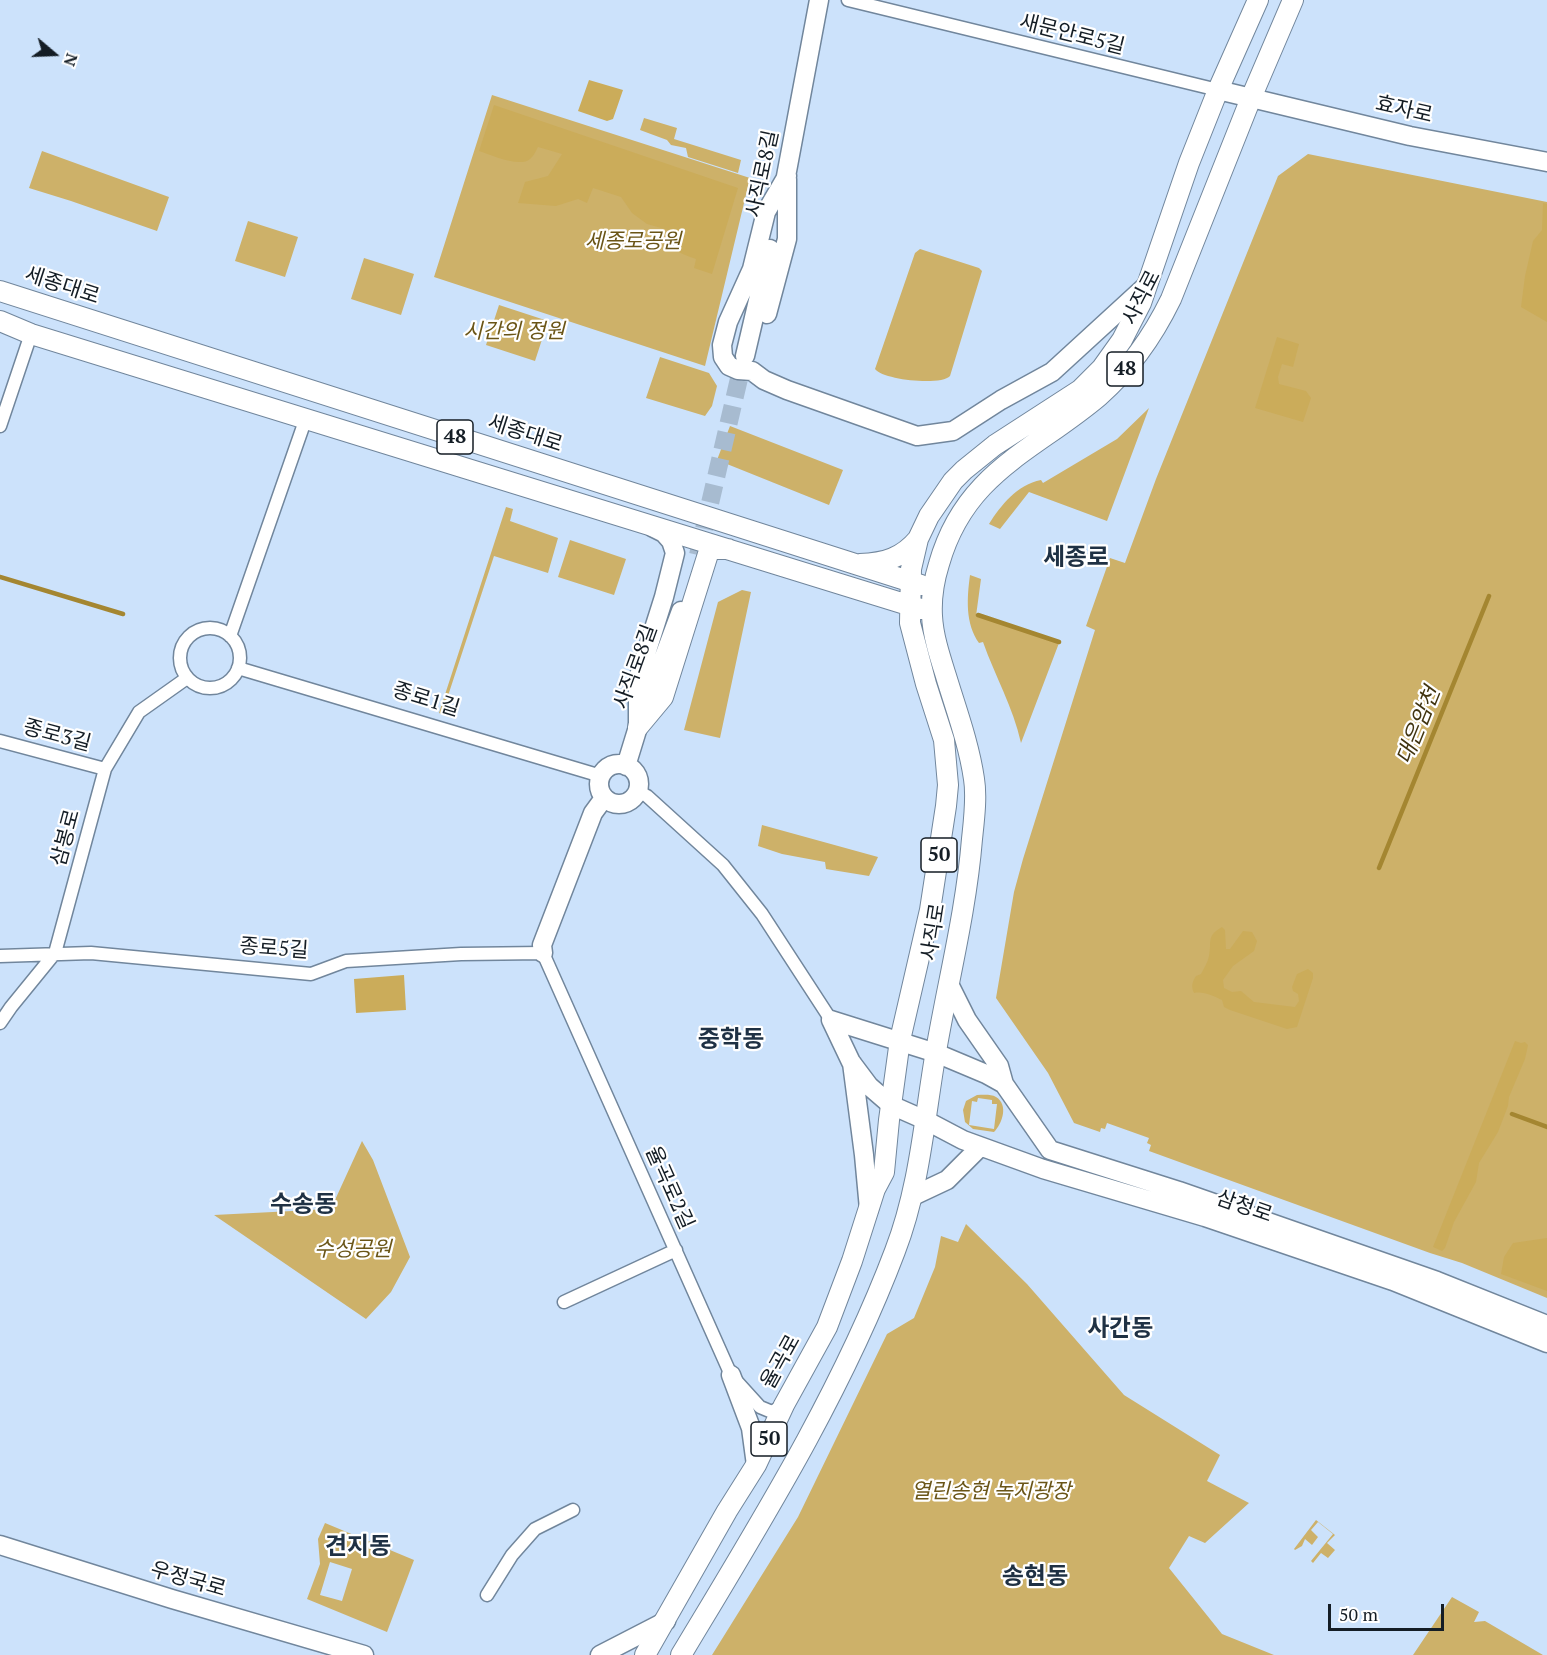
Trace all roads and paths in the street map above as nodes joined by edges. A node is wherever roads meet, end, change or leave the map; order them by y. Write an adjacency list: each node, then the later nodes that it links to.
1 (819, 0): 8 (street, 사직로8길)
2 (848, 0): 5 (street, 새문안로5길)
3 (1258, 0): 5 (main road, 사직로 / 48)
4 (1293, 0): 6 (main road, 사직로 / 48)
5 (1218, 90): 6 (street, 효자로); 8 (main road, 사직로 / 48)
6 (1251, 98): 7 (street, 효자로); 20 (main road, 사직로 / 48)
7 (1547, 162)
8 (1148, 285): 15 (main road, 사직로 / 48)
9 (0, 291): 17 (main road, 세종대로 / 48)
10 (0, 321): 11 (main road, 48)
11 (32, 334): 12 (main road, 48); 13 (street)
12 (306, 418): 14 (main road, 48); 23 (street)
13 (0, 426)
14 (648, 524): 16 (main road, 48); 26 (street)
15 (918, 539): 17 (main road); 18 (main road, 사직로 / 48)
16 (728, 549): 21 (main road, 48); 26 (main road)
17 (854, 565): 18 (main road, 세종대로 / 48)
18 (910, 582): 20 (main road, 세종대로); 21 (main road, 50)
19 (691, 584): 26 (street, 사직로8길)
20 (933, 589): 22 (main road, 48)
21 (910, 605): 22 (main road, 48); 39 (main road, 사직로 / 50)
22 (932, 612): 36 (main road, 사직로 / 50)
23 (230, 636): 24 (street); 25 (street)
24 (238, 668): 25 (street); 30 (street, 종로1길)
25 (187, 678): 29 (street, 삼봉로)
26 (638, 727): 28 (street, 사직로8길)
27 (0, 741): 29 (street, 종로3길)
28 (626, 766): 30 (street); 31 (street)
29 (105, 769): 33 (street, 삼봉로)
30 (601, 776): 32 (street)
31 (637, 791): 32 (street); 37 (street)
32 (607, 800): 34 (street)
33 (55, 953): 34 (street, 종로5길); 35 (street, 종로5길); 38 (street, 삼봉로)
34 (543, 953): 48 (street, 율곡로2길)
35 (0, 956)
36 (950, 986): 40 (main road, 사직로 / 50); 42 (street, 삼청로)
37 (831, 1020): 39 (street); 41 (street)
38 (0, 1023)
39 (900, 1040): 40 (street); 43 (main road, 사직로 / 50)
40 (936, 1053): 42 (street); 44 (main road, 사직로 / 50)
41 (851, 1062): 43 (street, 삼청로); 47 (street)
42 (1004, 1084): 50 (street, 삼청로)
43 (891, 1105): 44 (street, 삼청로); 47 (main road, 율곡로 / 50)
44 (925, 1120): 45 (street, 삼청로); 46 (main road)
45 (980, 1146): 46 (street); 51 (street, 삼청로)
46 (913, 1196): 62 (main road)
47 (869, 1211): 53 (main road, 율곡로 / 50)
48 (676, 1250): 49 (street); 52 (street, 율곡로2길)
49 (564, 1302)
50 (1547, 1325)
51 (1547, 1343)
52 (731, 1375): 53 (street, 율곡로2길); 54 (street)
53 (784, 1405): 54 (main road, 율곡로 / 50)
54 (756, 1465): 58 (main road, 율곡로 / 50)
55 (573, 1510): 57 (street)
56 (0, 1545): 59 (street, 우정국로)
57 (487, 1595)
58 (666, 1621): 60 (street); 61 (main road, 율곡로 / 50)
59 (364, 1655)
60 (600, 1655)
61 (645, 1655)
62 (681, 1655)

